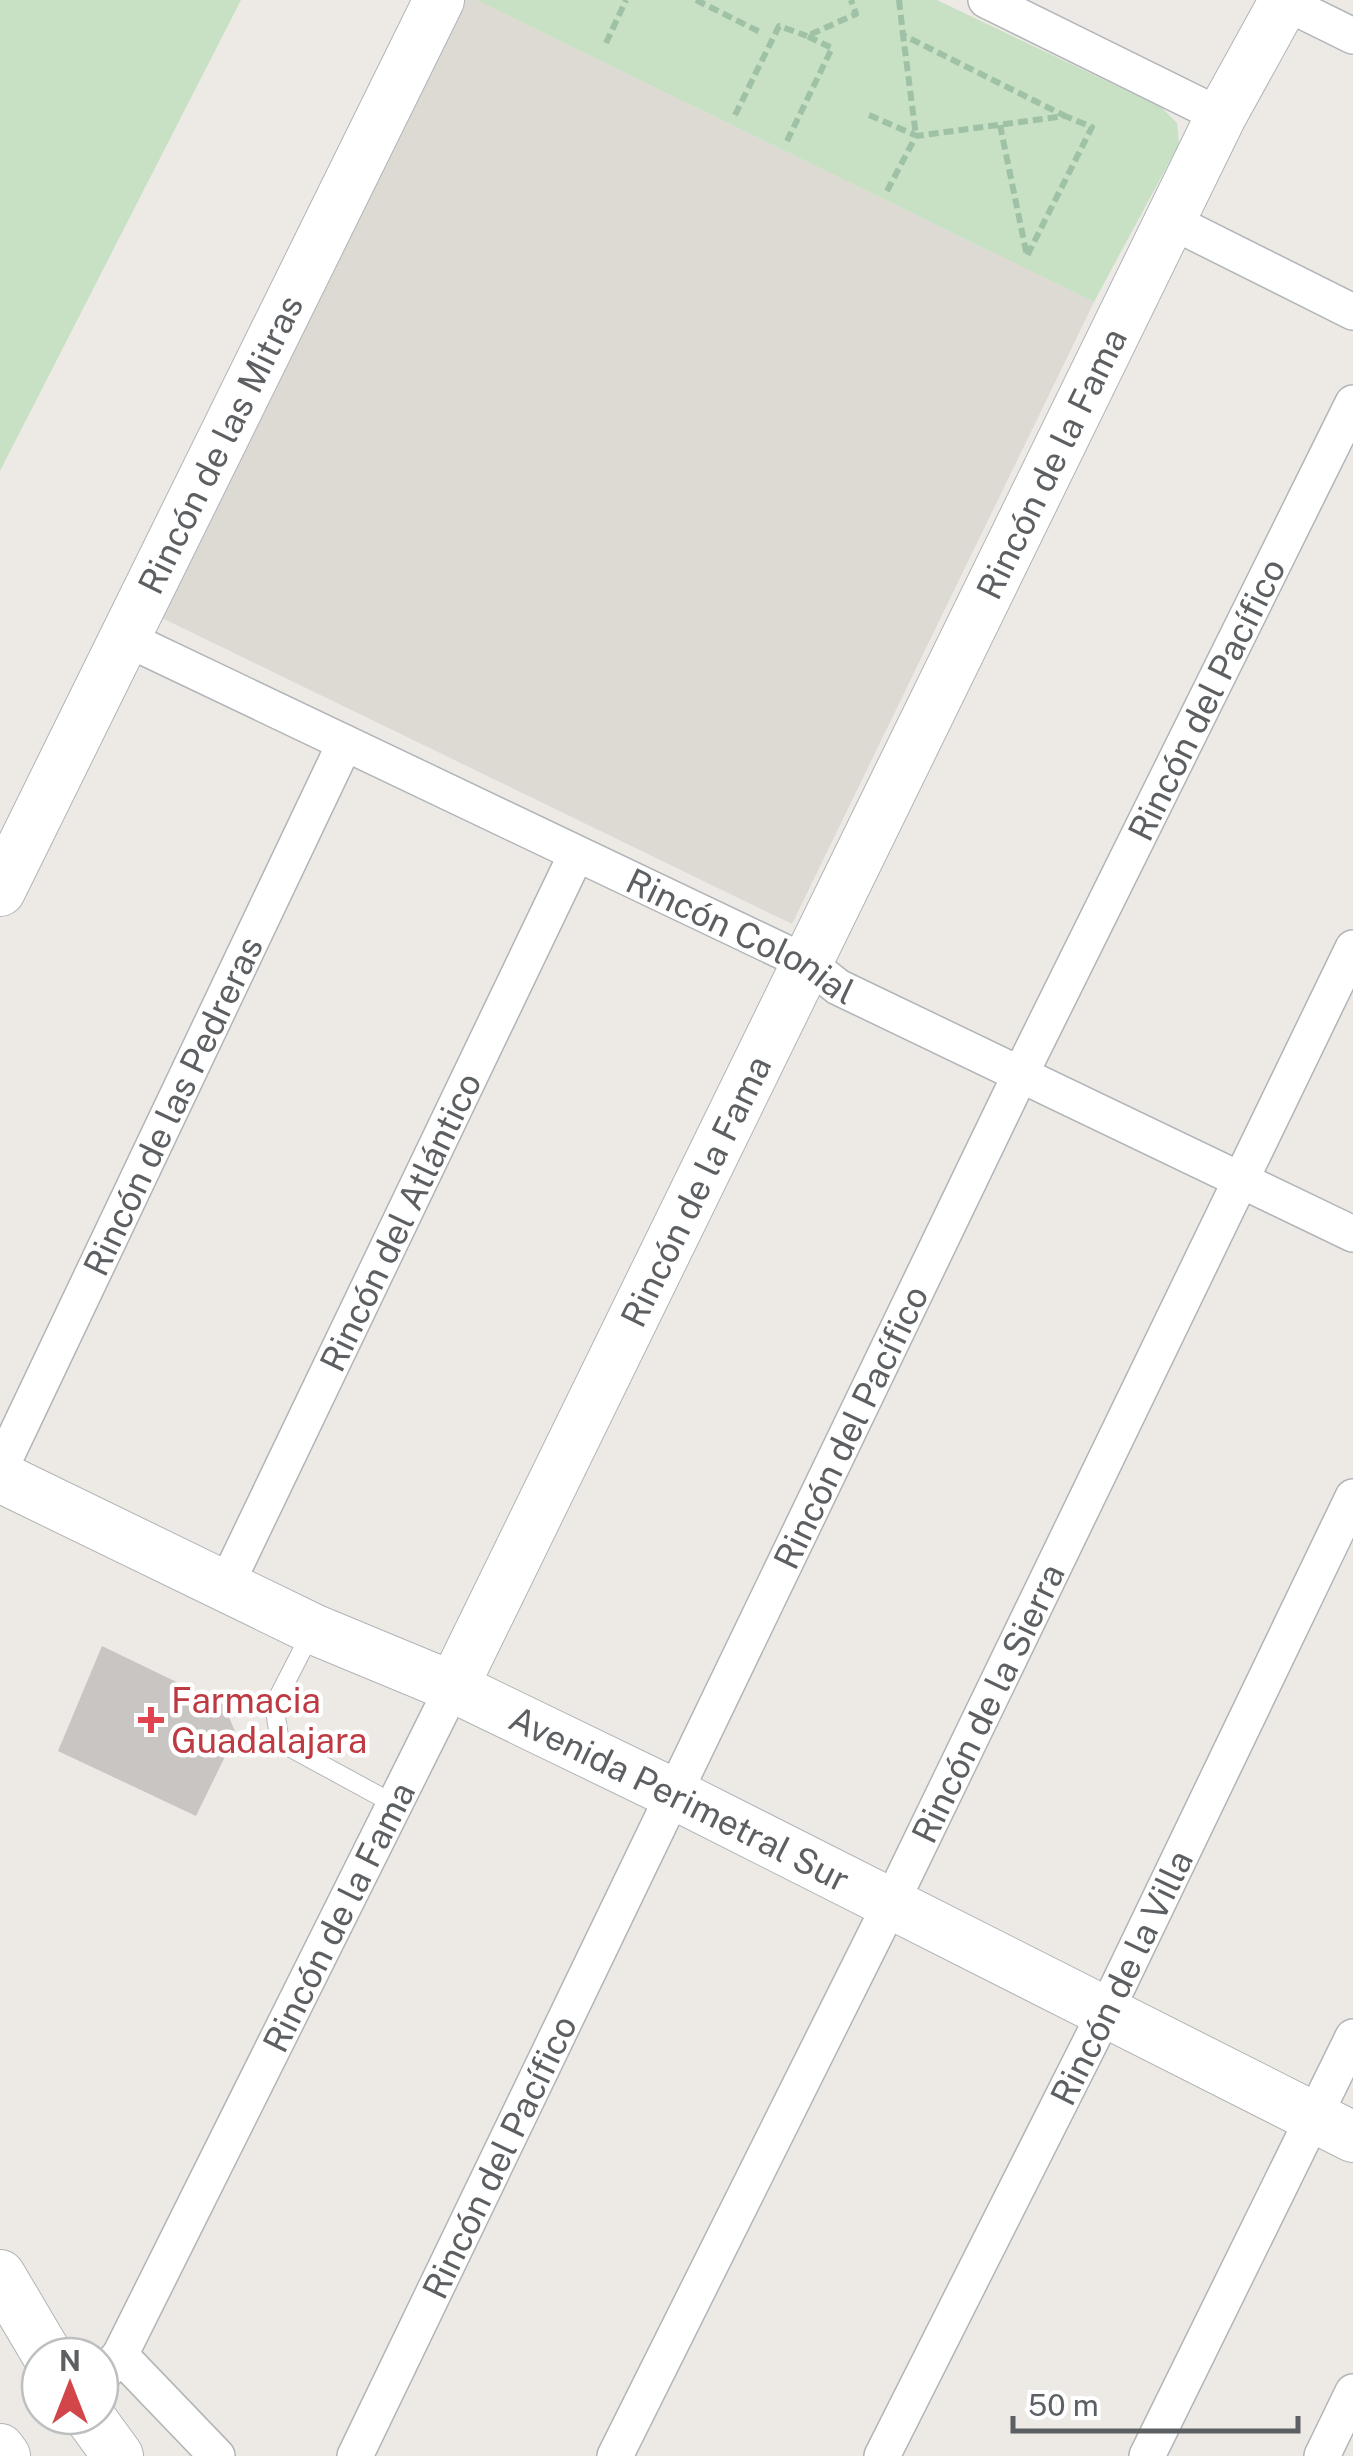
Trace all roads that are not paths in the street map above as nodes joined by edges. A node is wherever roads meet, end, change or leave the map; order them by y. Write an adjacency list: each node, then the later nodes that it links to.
1 (439, 0): 9 (street, Rincón de las Mitras)
2 (1284, 1): 4 (street); 5 (street, Rincón de la Fama)
3 (995, 2): 5 (street)
4 (1353, 36)
5 (1221, 116): 6 (street, Rincón de la Fama)
6 (1172, 220): 7 (street); 14 (street, Rincón de la Fama)
7 (1353, 312)
8 (1353, 402): 15 (street, Rincón del Pacífico)
9 (127, 639): 10 (street, Rincón Colonial); 12 (street, Rincón de las Mitras)
10 (346, 743): 11 (street, Rincón Colonial); 18 (street, Rincón de las Pedreras)
11 (576, 855): 14 (street, Rincón Colonial); 21 (street, Rincón del Atlántico)
12 (0, 890)
13 (1353, 948): 16 (street, Rincón de la Sierra)
14 (809, 964): 15 (street, Rincón Colonial); 23 (street, Rincón de la Fama)
15 (1021, 1073): 16 (street, Rincón Colonial); 24 (street, Rincón del Pacífico)
16 (1240, 1179): 17 (street, Rincón Colonial); 26 (street, Rincón de la Sierra)
17 (1353, 1234)
18 (0, 1469)
19 (0, 1478): 21 (street, Avenida Perimetral Sur)
20 (1353, 1497): 27 (street, Rincón de la Villa)
21 (225, 1588): 22 (street, Avenida Perimetral Sur)
22 (313, 1629): 23 (street, Avenida Perimetral Sur); 25 (lane)
23 (453, 1687): 24 (street, Avenida Perimetral Sur); 25 (street, Rincón de la Fama)
24 (672, 1793): 26 (street, Avenida Perimetral Sur); 38 (street, Rincón del Pacífico)
25 (394, 1804): 32 (street, Rincón de la Fama)
26 (891, 1903): 27 (street, Avenida Perimetral Sur); 39 (street, Rincón de la Sierra)
27 (1105, 2013): 29 (street, Avenida Perimetral Sur); 40 (street, Rincón de la Villa)
28 (1353, 2037): 29 (street)
29 (1333, 2127): 41 (street)
30 (0, 2275): 31 (street)
31 (36, 2336)
32 (120, 2346)
33 (120, 2374): 37 (street)
34 (1353, 2392): 42 (street)
35 (0, 2449): 36 (street)
36 (5, 2456)
37 (217, 2456)
38 (356, 2456)
39 (615, 2456)
40 (882, 2456)
41 (1147, 2456)
42 (1322, 2456)

